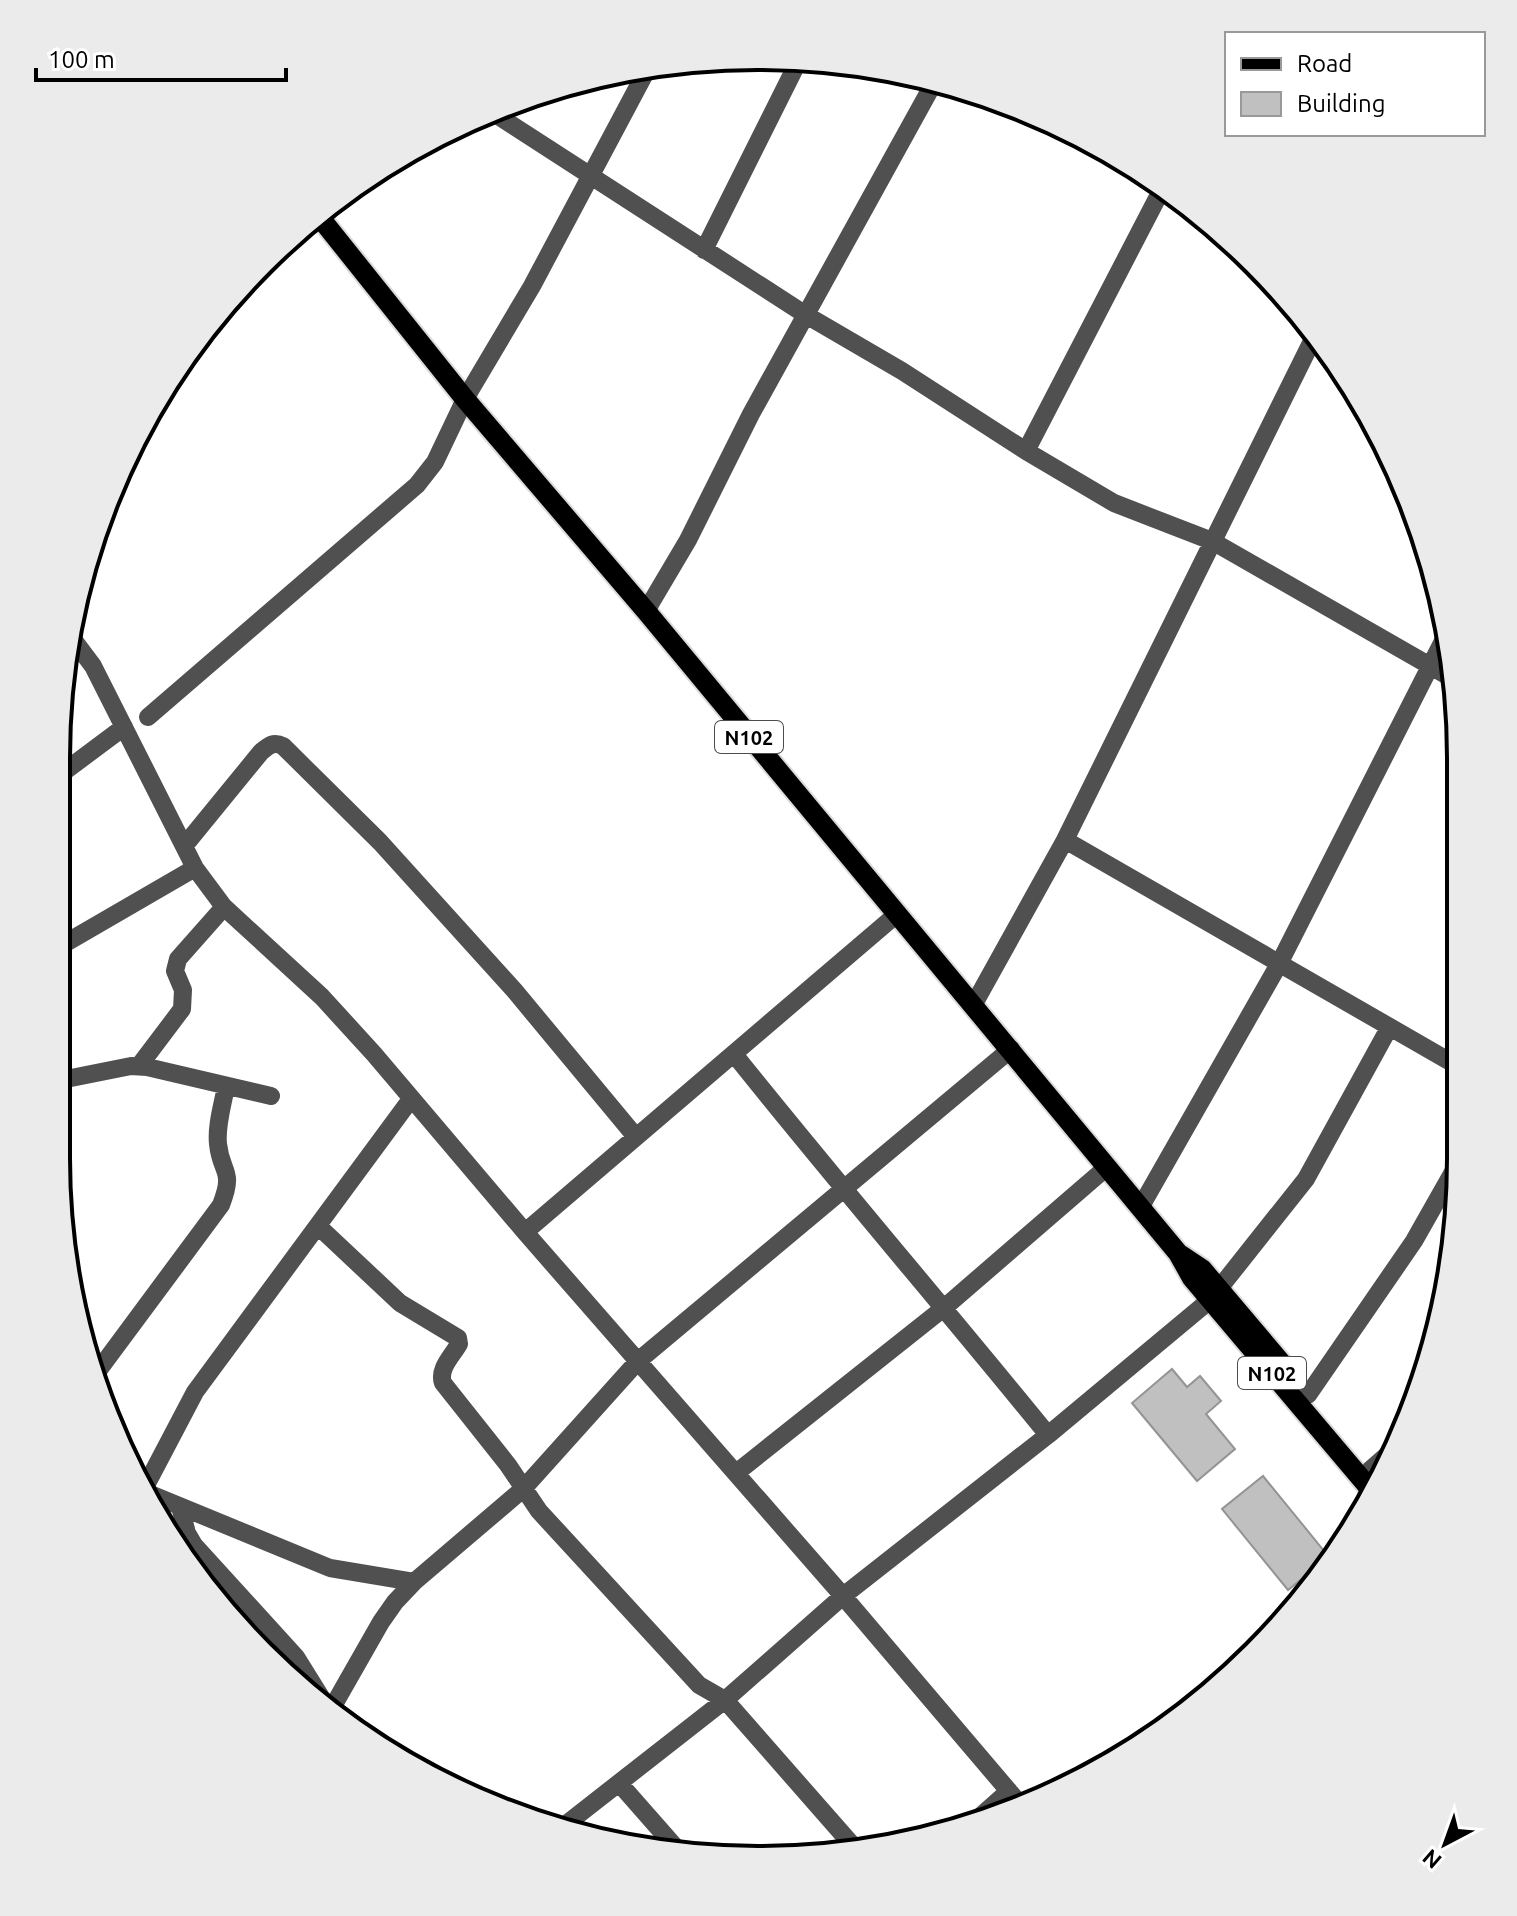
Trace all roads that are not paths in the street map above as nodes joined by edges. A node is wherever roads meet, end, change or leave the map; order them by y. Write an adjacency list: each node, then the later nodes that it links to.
1 (794, 71): 8 (street)
2 (641, 80): 5 (street)
3 (929, 91): 9 (street)
4 (503, 119): 5 (street)
5 (590, 177): 8 (street); 11 (street)
6 (1158, 198): 12 (street)
7 (325, 224): 11 (main road, N102)
8 (704, 250): 9 (street)
9 (806, 315): 12 (street); 14 (street)
10 (1310, 346): 13 (street)
11 (465, 399): 14 (main road, N102); 19 (street)
12 (1026, 451): 13 (street)
13 (1212, 541): 17 (street); 22 (street)
14 (646, 611): 26 (main road, N102)
15 (79, 648): 20 (street)
16 (1438, 650): 17 (street)
17 (1430, 665): 18 (street); 28 (street)
18 (1441, 672)
19 (148, 717)
20 (124, 727): 21 (street); 23 (street)
21 (70, 767)
22 (1065, 840): 28 (street); 29 (street)
23 (185, 845): 24 (street); 39 (street)
24 (195, 868): 25 (street); 27 (street)
25 (224, 907): 34 (street); 38 (street)
26 (897, 914): 29 (main road, N102); 32 (street)
27 (70, 937)
28 (1279, 964): 30 (street); 43 (street)
29 (974, 1004): 31 (main road, N102)
30 (1389, 1028): 33 (street); 46 (street)
31 (1011, 1049): 40 (main road, N102); 42 (street)
32 (734, 1054): 39 (street); 42 (street)
33 (1447, 1060)
34 (139, 1066): 35 (street); 36 (street)
35 (70, 1078)
36 (226, 1086): 37 (street); 49 (street)
37 (271, 1096)
38 (411, 1099): 44 (street); 45 (street)
39 (636, 1137): 45 (street)
40 (1107, 1167): 43 (main road, N102); 47 (street)
41 (1446, 1184): 50 (street)
42 (842, 1190): 47 (street); 48 (street)
43 (1140, 1208): 46 (main road, N102)
44 (318, 1226): 55 (street); 56 (street)
45 (525, 1232): 48 (street)
46 (1215, 1294): 50 (main road, N102); 51 (street); 53 (main road, N102)
47 (945, 1307): 51 (street); 52 (street)
48 (638, 1361): 52 (street); 56 (street)
49 (102, 1365)
50 (1308, 1395): 54 (main road, N102)
51 (1048, 1435): 60 (street)
52 (736, 1473): 60 (street)
53 (1369, 1475)
54 (1369, 1475)
55 (150, 1478)
56 (523, 1489): 59 (street); 62 (street)
57 (160, 1498): 58 (street)
58 (180, 1507): 59 (street); 61 (street)
59 (414, 1582): 63 (street)
60 (843, 1596): 62 (street); 65 (street)
61 (310, 1679)
62 (725, 1700): 64 (street); 68 (street)
63 (336, 1701)
64 (619, 1783): 66 (street); 67 (street)
65 (1014, 1797)
66 (571, 1820)
67 (669, 1840)
68 (848, 1840)

